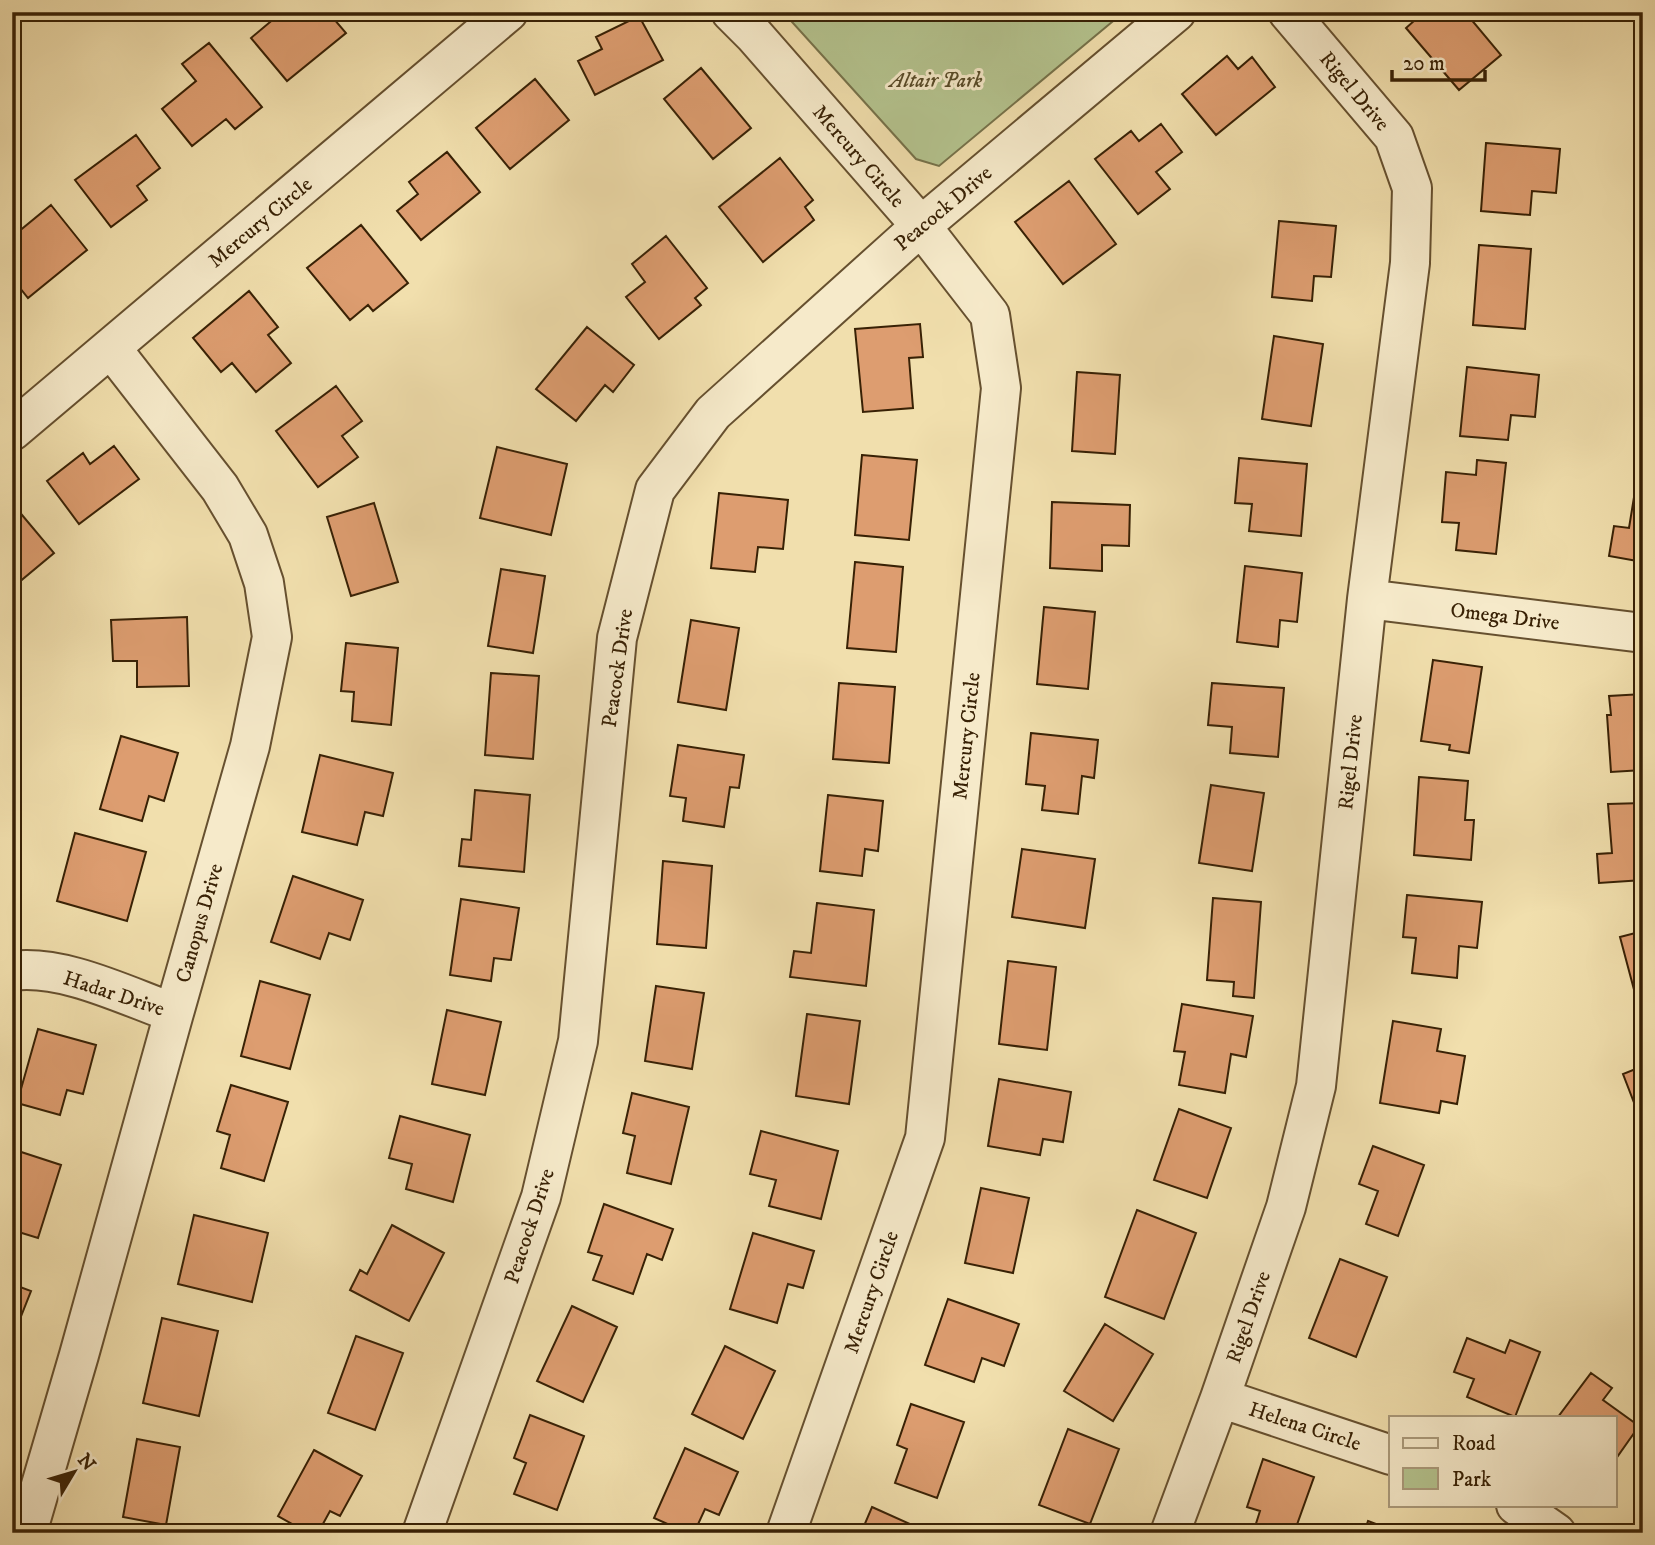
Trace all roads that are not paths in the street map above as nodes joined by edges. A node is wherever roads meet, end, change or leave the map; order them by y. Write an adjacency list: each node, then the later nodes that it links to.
1 (508, 12): 6 (street, Mercury Circle)
2 (731, 12): 5 (street, Mercury Circle)
3 (1176, 12): 5 (street, Peacock Drive)
4 (1288, 12): 8 (street, Rigel Drive)
5 (920, 226): 16 (street, Peacock Drive); 17 (street, Mercury Circle)
6 (111, 348): 7 (street, Mercury Circle); 11 (street, Canopus Drive)
7 (12, 431)
8 (1367, 599): 9 (street, Omega Drive); 12 (street, Rigel Drive)
9 (1643, 633)
10 (12, 971): 11 (street, Hadar Drive)
11 (174, 1013): 15 (street, Canopus Drive)
12 (1220, 1398): 13 (street, Helena Circle); 18 (street, Rigel Drive)
13 (1389, 1454)
14 (1517, 1506): 19 (street)
15 (27, 1533)
16 (422, 1533)
17 (786, 1533)
18 (1170, 1533)
19 (1556, 1533)

